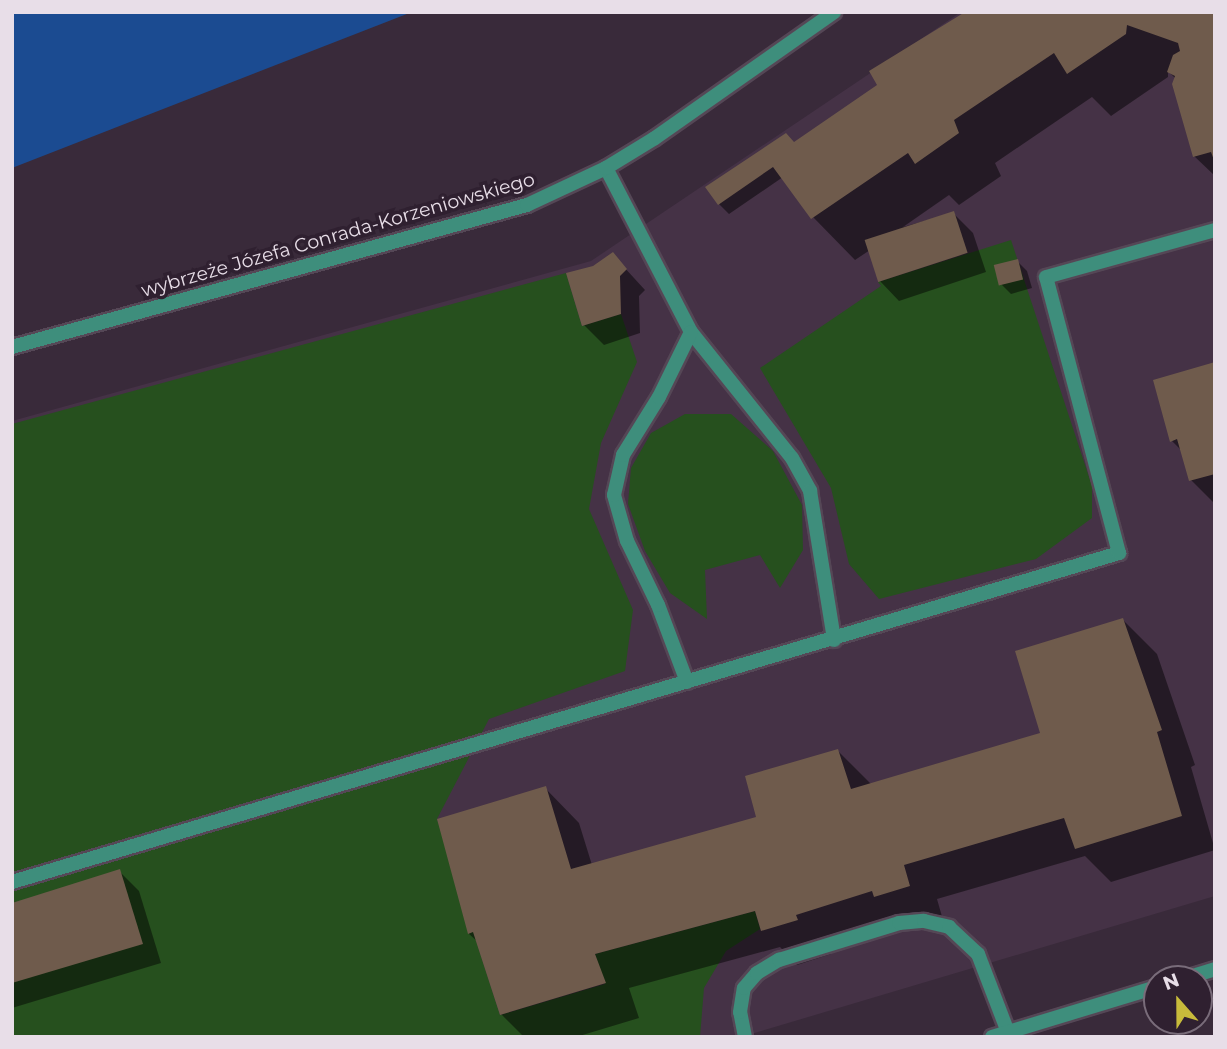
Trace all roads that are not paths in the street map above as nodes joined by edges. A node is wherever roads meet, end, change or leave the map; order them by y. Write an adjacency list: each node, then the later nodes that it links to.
1 (834, 12): 2 (street, wybrzeże Józefa Conrada-Korzeniowskiego)
2 (606, 168): 4 (street); 5 (street, wybrzeże Józefa Conrada-Korzeniowskiego)
3 (1215, 230): 6 (street)
4 (691, 332): 6 (street); 7 (street)
5 (12, 347)
6 (834, 640): 7 (street)
7 (687, 682): 8 (street)
8 (12, 882)
9 (1143, 991): 10 (street)
10 (1008, 1032): 11 (street); 12 (street)
11 (745, 1037)
12 (992, 1037)

